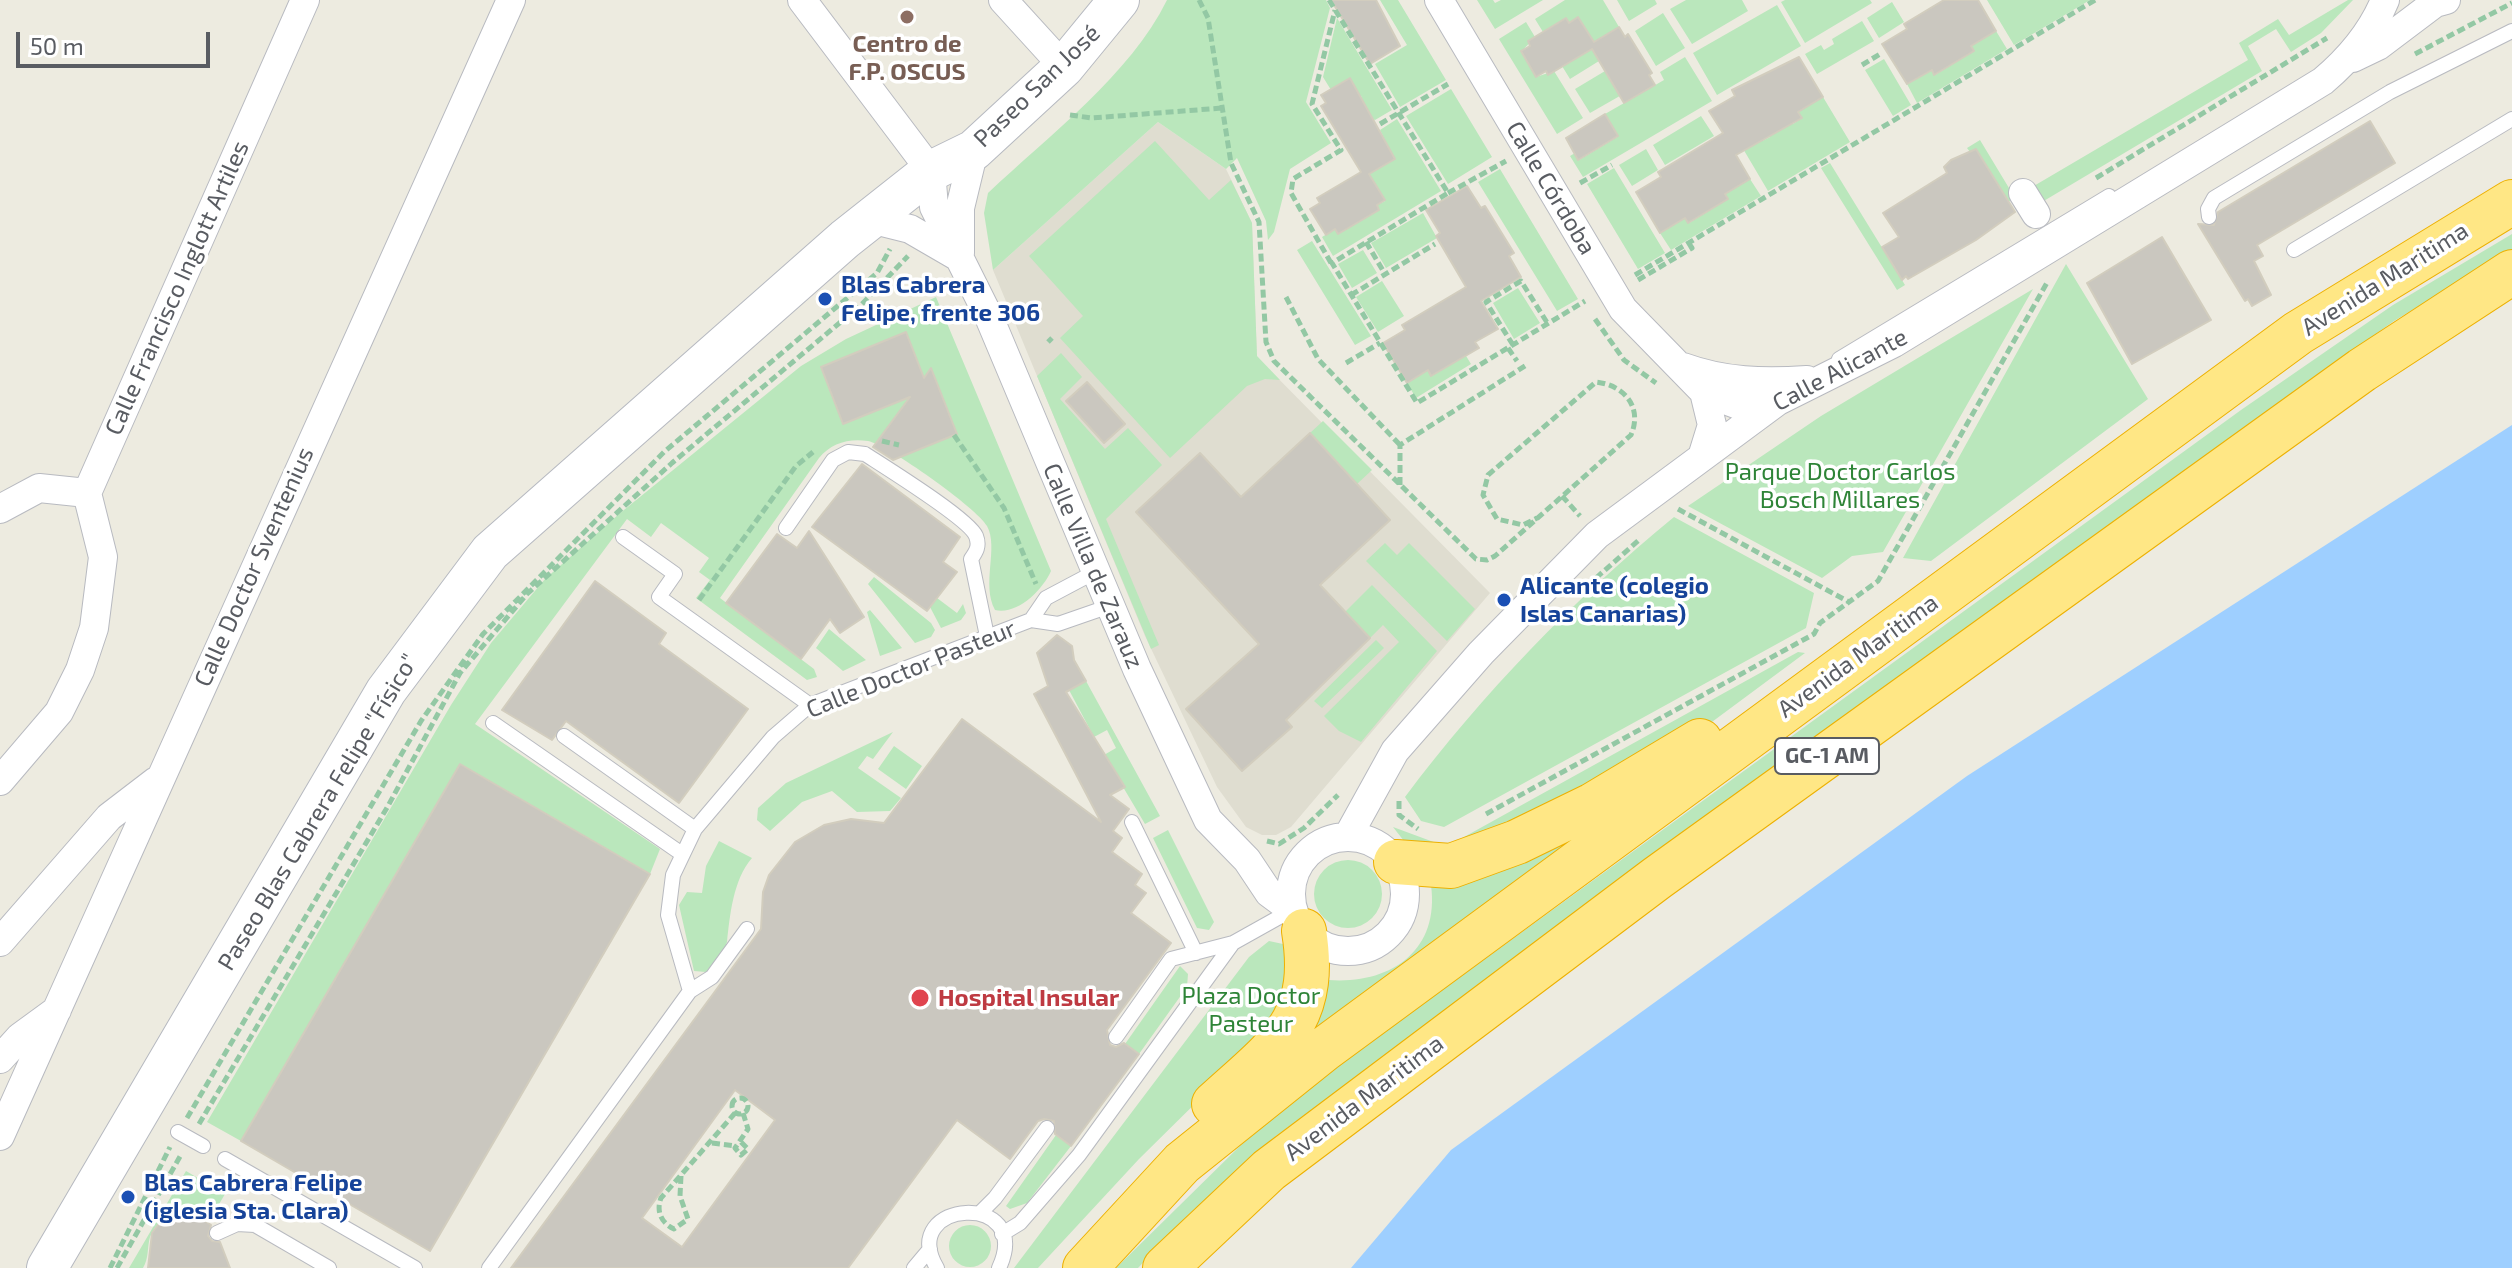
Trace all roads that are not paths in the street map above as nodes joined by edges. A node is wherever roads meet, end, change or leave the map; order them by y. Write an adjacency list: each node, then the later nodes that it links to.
1 (305, 0): 25 (street, Calle Francisco Inglott Artiles)
2 (511, 0): 37 (street, Calle Doctor Sventenius)
3 (802, 0): 14 (street)
4 (1003, 0): 11 (street)
5 (1119, 0): 11 (street, Paseo San José)
6 (1439, 0): 22 (street, Calle Córdoba)
7 (2385, 0): 10 (street, Calle Alicante)
8 (2446, 0): 10 (street, Calle Alicante)
9 (2512, 31): 16 (lane)
10 (2345, 62): 21 (street, Calle Alicante)
11 (1064, 67): 13 (street, Paseo San José)
12 (2512, 119): 18 (lane)
13 (974, 150): 14 (street, Paseo San José); 19 (street, Calle Villa de Zarauz)
14 (931, 171): 17 (street, Paseo San José); 19 (street, Calle Villa de Zarauz)
15 (2512, 202): 29 (highway, Avenida Maritima / GC-1 AM)
16 (2209, 217)
17 (870, 219): 19 (street); 63 (street, Paseo Blas Cabrera Felipe "Físico")
18 (2294, 250)
19 (960, 258): 30 (street, Calle Villa de Zarauz)
20 (2512, 272): 71 (highway, Avenida Maritima / GC-1 AM)
21 (1816, 379): 22 (street); 23 (street, Calle Alicante)
22 (1714, 386): 23 (street); 24 (street)
23 (1742, 418): 24 (street, Calle Alicante)
24 (1703, 454): 41 (street, Calle Alicante)
25 (87, 493): 26 (street); 38 (street)
26 (0, 509)
27 (786, 528): 33 (lane)
28 (623, 537): 34 (lane)
29 (1983, 564): 45 (highway); 70 (highway, Avenida Maritima / GC-1 AM)
30 (1095, 572): 31 (street, Calle Villa de Zarauz); 32 (lane, Calle Doctor Pasteur)
31 (1110, 606): 32 (lane); 42 (street, Calle Villa de Zarauz)
32 (1031, 620): 33 (lane, Calle Doctor Pasteur)
33 (987, 636): 34 (lane, Calle Doctor Pasteur)
34 (810, 705): 40 (lane, Calle Doctor Pasteur)
35 (493, 723): 44 (lane)
36 (564, 736): 40 (lane)
37 (159, 778): 48 (street); 52 (street, Calle Doctor Sventenius)
38 (0, 781)
39 (1132, 822): 50 (lane)
40 (695, 829): 44 (lane, Calle Doctor Pasteur)
41 (1348, 836): 43 (street); 45 (street)
42 (1256, 850): 43 (street); 46 (street, Calle Villa de Zarauz)
43 (1311, 850): 46 (street)
44 (682, 854): 51 (lane, Calle Doctor Pasteur)
45 (1396, 862): 46 (street)
46 (1298, 920): 49 (lane); 69 (highway)
47 (747, 929): 51 (lane)
48 (0, 942)
49 (1233, 943): 50 (lane); 60 (lane)
50 (1196, 953): 53 (lane)
51 (690, 991): 65 (lane)
52 (58, 1010): 54 (street); 56 (street, Calle Doctor Sventenius)
53 (1116, 1037)
54 (0, 1059)
55 (1047, 1128): 58 (lane)
56 (0, 1136)
57 (225, 1159): 64 (lane)
58 (980, 1213): 60 (lane); 61 (lane)
59 (217, 1233): 62 (lane)
60 (1002, 1234): 68 (lane)
61 (930, 1249): 66 (lane); 67 (lane)
62 (324, 1267)
63 (47, 1268)
64 (415, 1268)
65 (489, 1268)
66 (914, 1268)
67 (937, 1268)
68 (999, 1268)
69 (1061, 1268)
70 (1085, 1268)
71 (1165, 1268)

